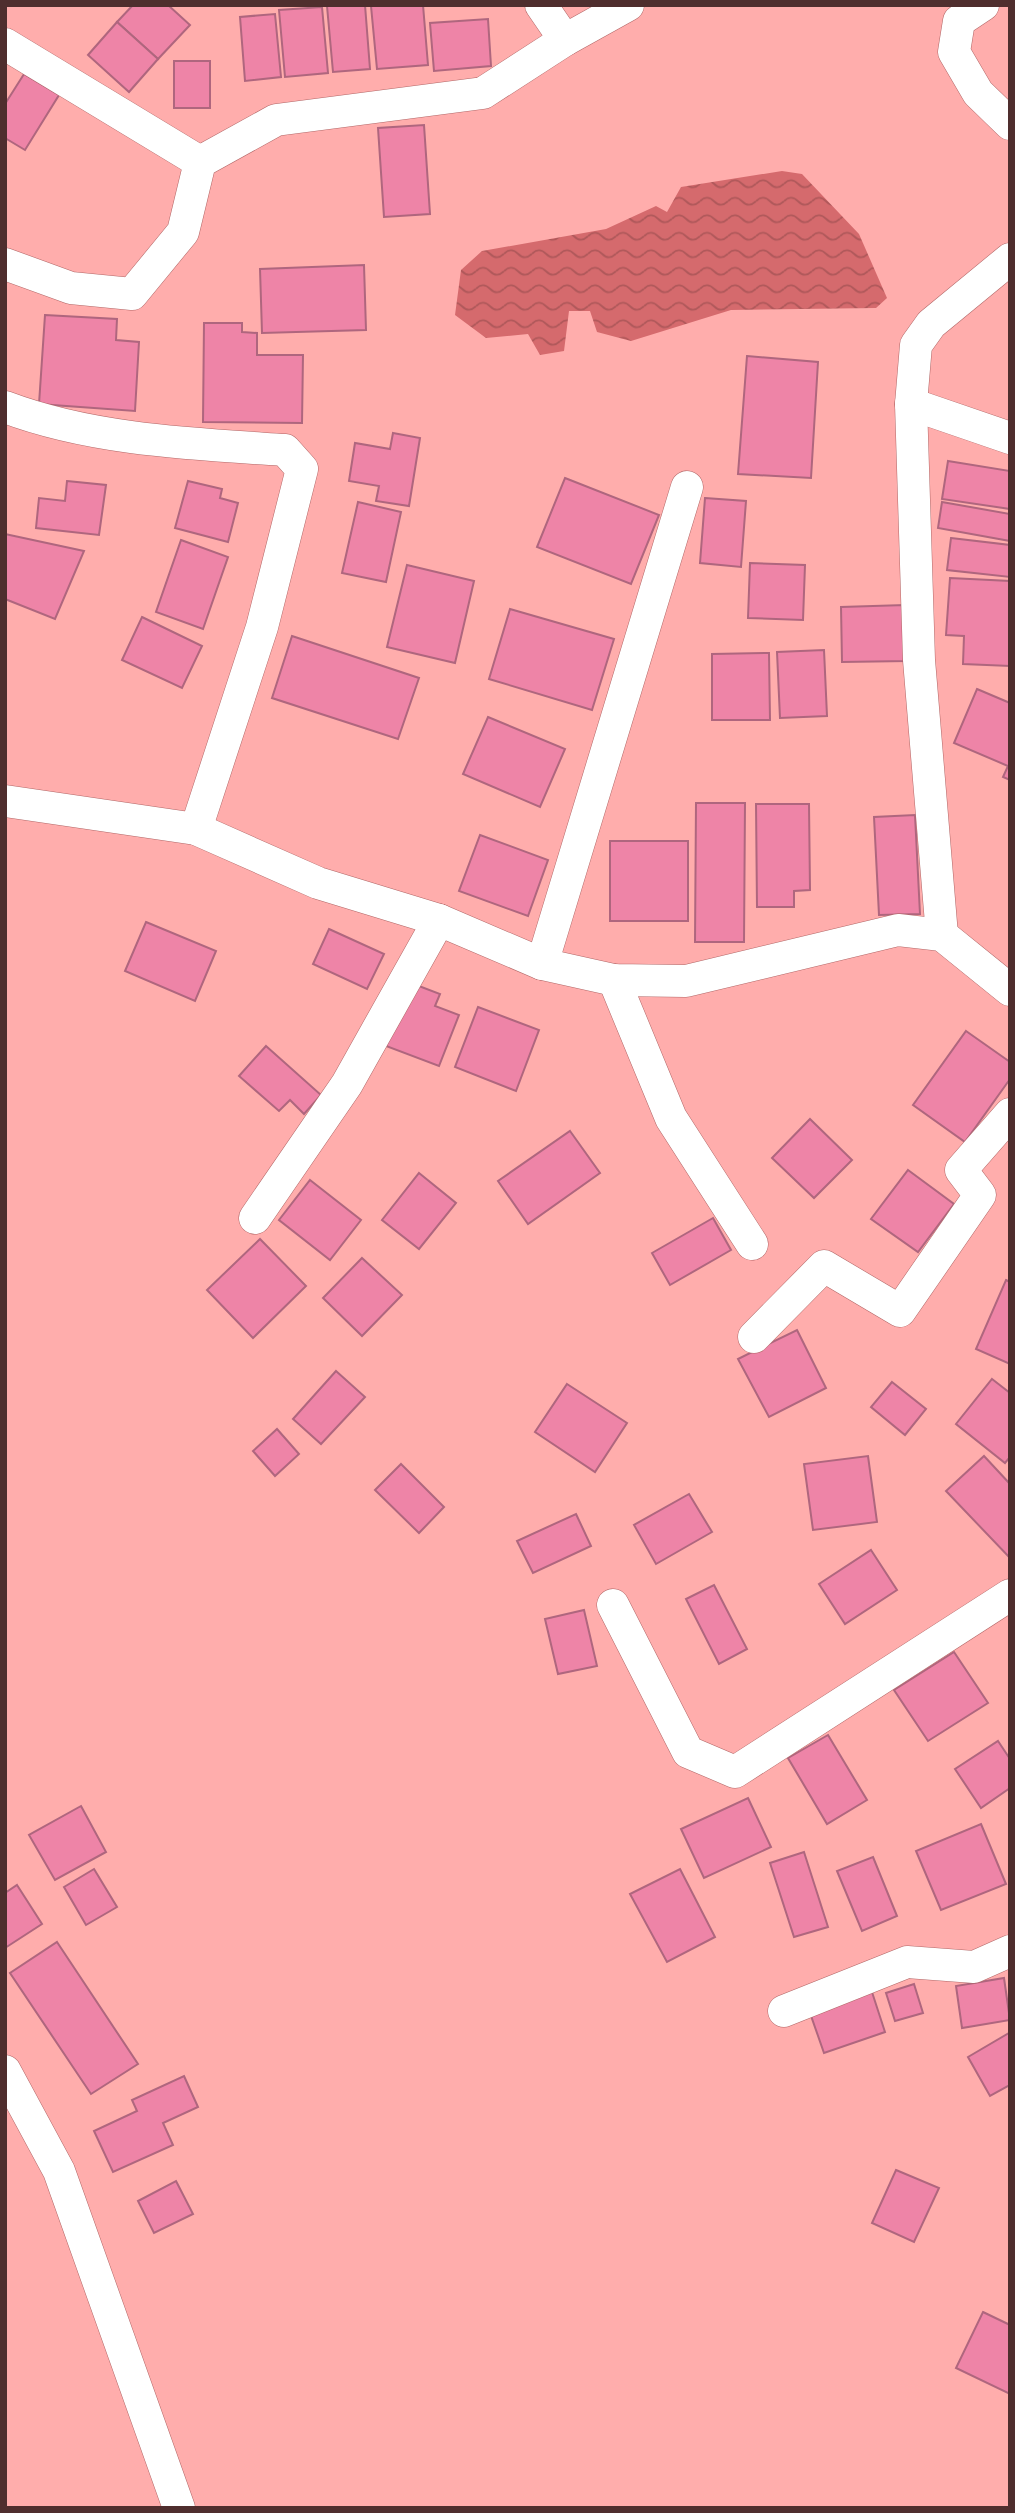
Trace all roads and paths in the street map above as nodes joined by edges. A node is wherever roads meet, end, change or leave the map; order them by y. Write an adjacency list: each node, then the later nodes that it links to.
1 (541, 5): 4 (street)
2 (628, 5): 4 (street)
3 (965, 10): 6 (street)
4 (565, 40): 7 (street)
5 (5, 44): 7 (street)
6 (1010, 124)
7 (200, 162): 9 (street)
8 (1010, 259): 10 (street)
9 (5, 264)
10 (911, 404): 12 (street); 17 (street)
11 (5, 407): 15 (street)
12 (1010, 438)
13 (687, 487): 18 (street)
14 (5, 801): 15 (street)
15 (195, 829): 16 (street)
16 (439, 920): 18 (street); 22 (street)
17 (942, 935): 19 (street); 20 (street)
18 (542, 964): 19 (street)
19 (614, 980): 23 (street)
20 (1010, 990)
21 (1010, 1114): 24 (street)
22 (255, 1218)
23 (752, 1244)
24 (754, 1337)
25 (1010, 1595): 26 (street)
26 (613, 1605)
27 (1010, 1951): 28 (street)
28 (784, 2011)
29 (5, 2070): 30 (street)
30 (179, 2508)

